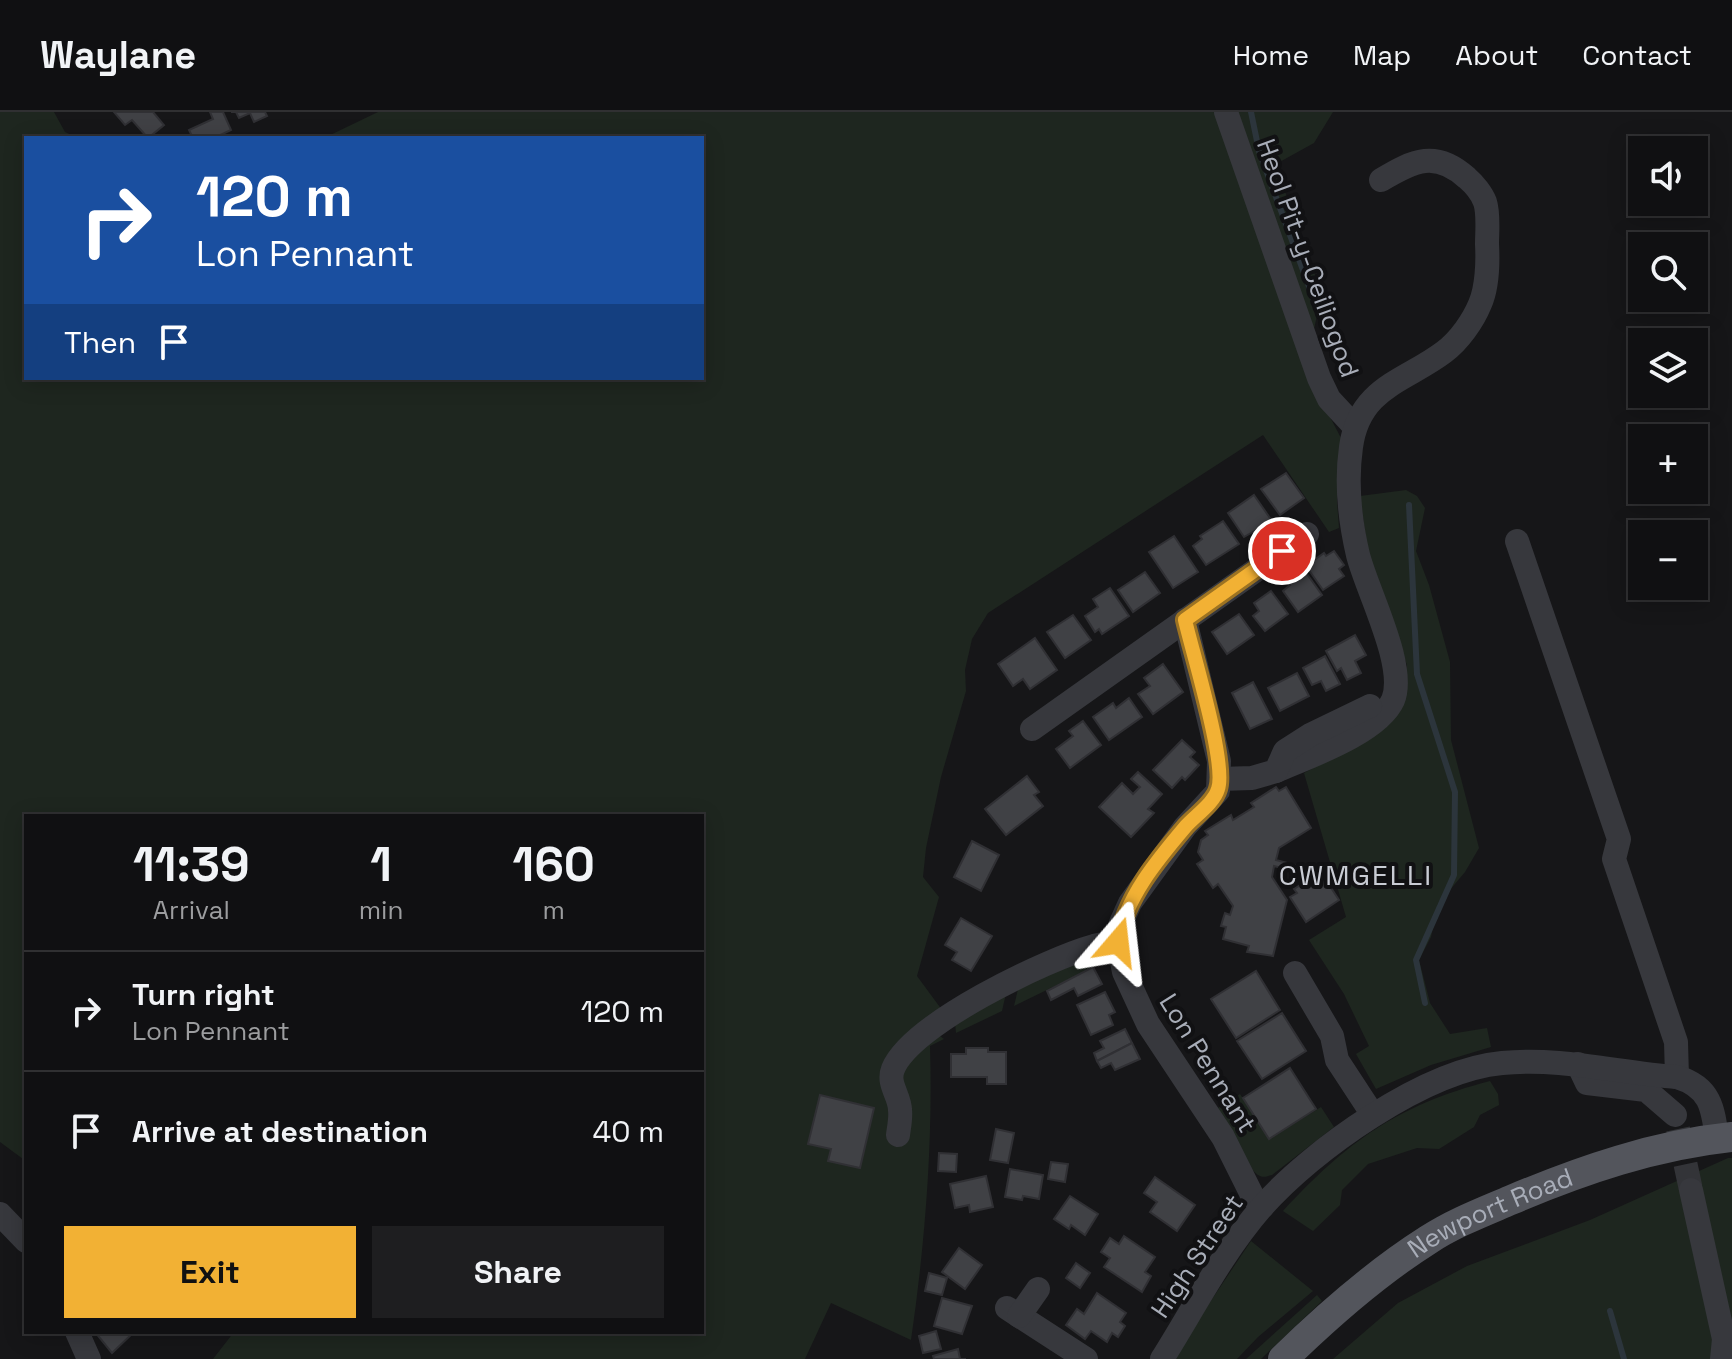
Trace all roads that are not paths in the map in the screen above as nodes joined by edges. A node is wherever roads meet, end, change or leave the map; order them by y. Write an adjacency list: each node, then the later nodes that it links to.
1 (1226, 112): 3 (street, Heol Pit-y-Ceiliogod)
2 (1381, 180): 3 (street)
3 (1355, 427): 9 (street)
4 (1307, 534): 6 (street)
5 (1517, 541): 14 (street)
6 (1185, 620): 8 (street); 10 (street)
7 (1370, 706): 9 (street)
8 (1032, 729)
9 (1276, 771): 10 (street)
10 (1220, 779): 11 (street)
11 (1118, 942): 17 (street); 20 (street, Lon Pennant)
12 (1295, 973): 15 (street)
13 (1578, 1064): 14 (street, High Street); 15 (street, High Street); 16 (street)
14 (1677, 1077): 18 (street)
15 (1373, 1115): 20 (street, High Street)
16 (1675, 1115)
17 (898, 1135)
18 (1725, 1138): 28 (main road, Newport Road)
19 (1691, 1190): 29 (street)
20 (1263, 1206): 27 (street, High Street)
21 (0, 1214): 22 (street)
22 (24, 1238)
23 (1038, 1289): 26 (street)
24 (78, 1334): 25 (street)
25 (89, 1359)
26 (1086, 1359)
27 (1162, 1359)
28 (1283, 1359)
29 (1722, 1359)

